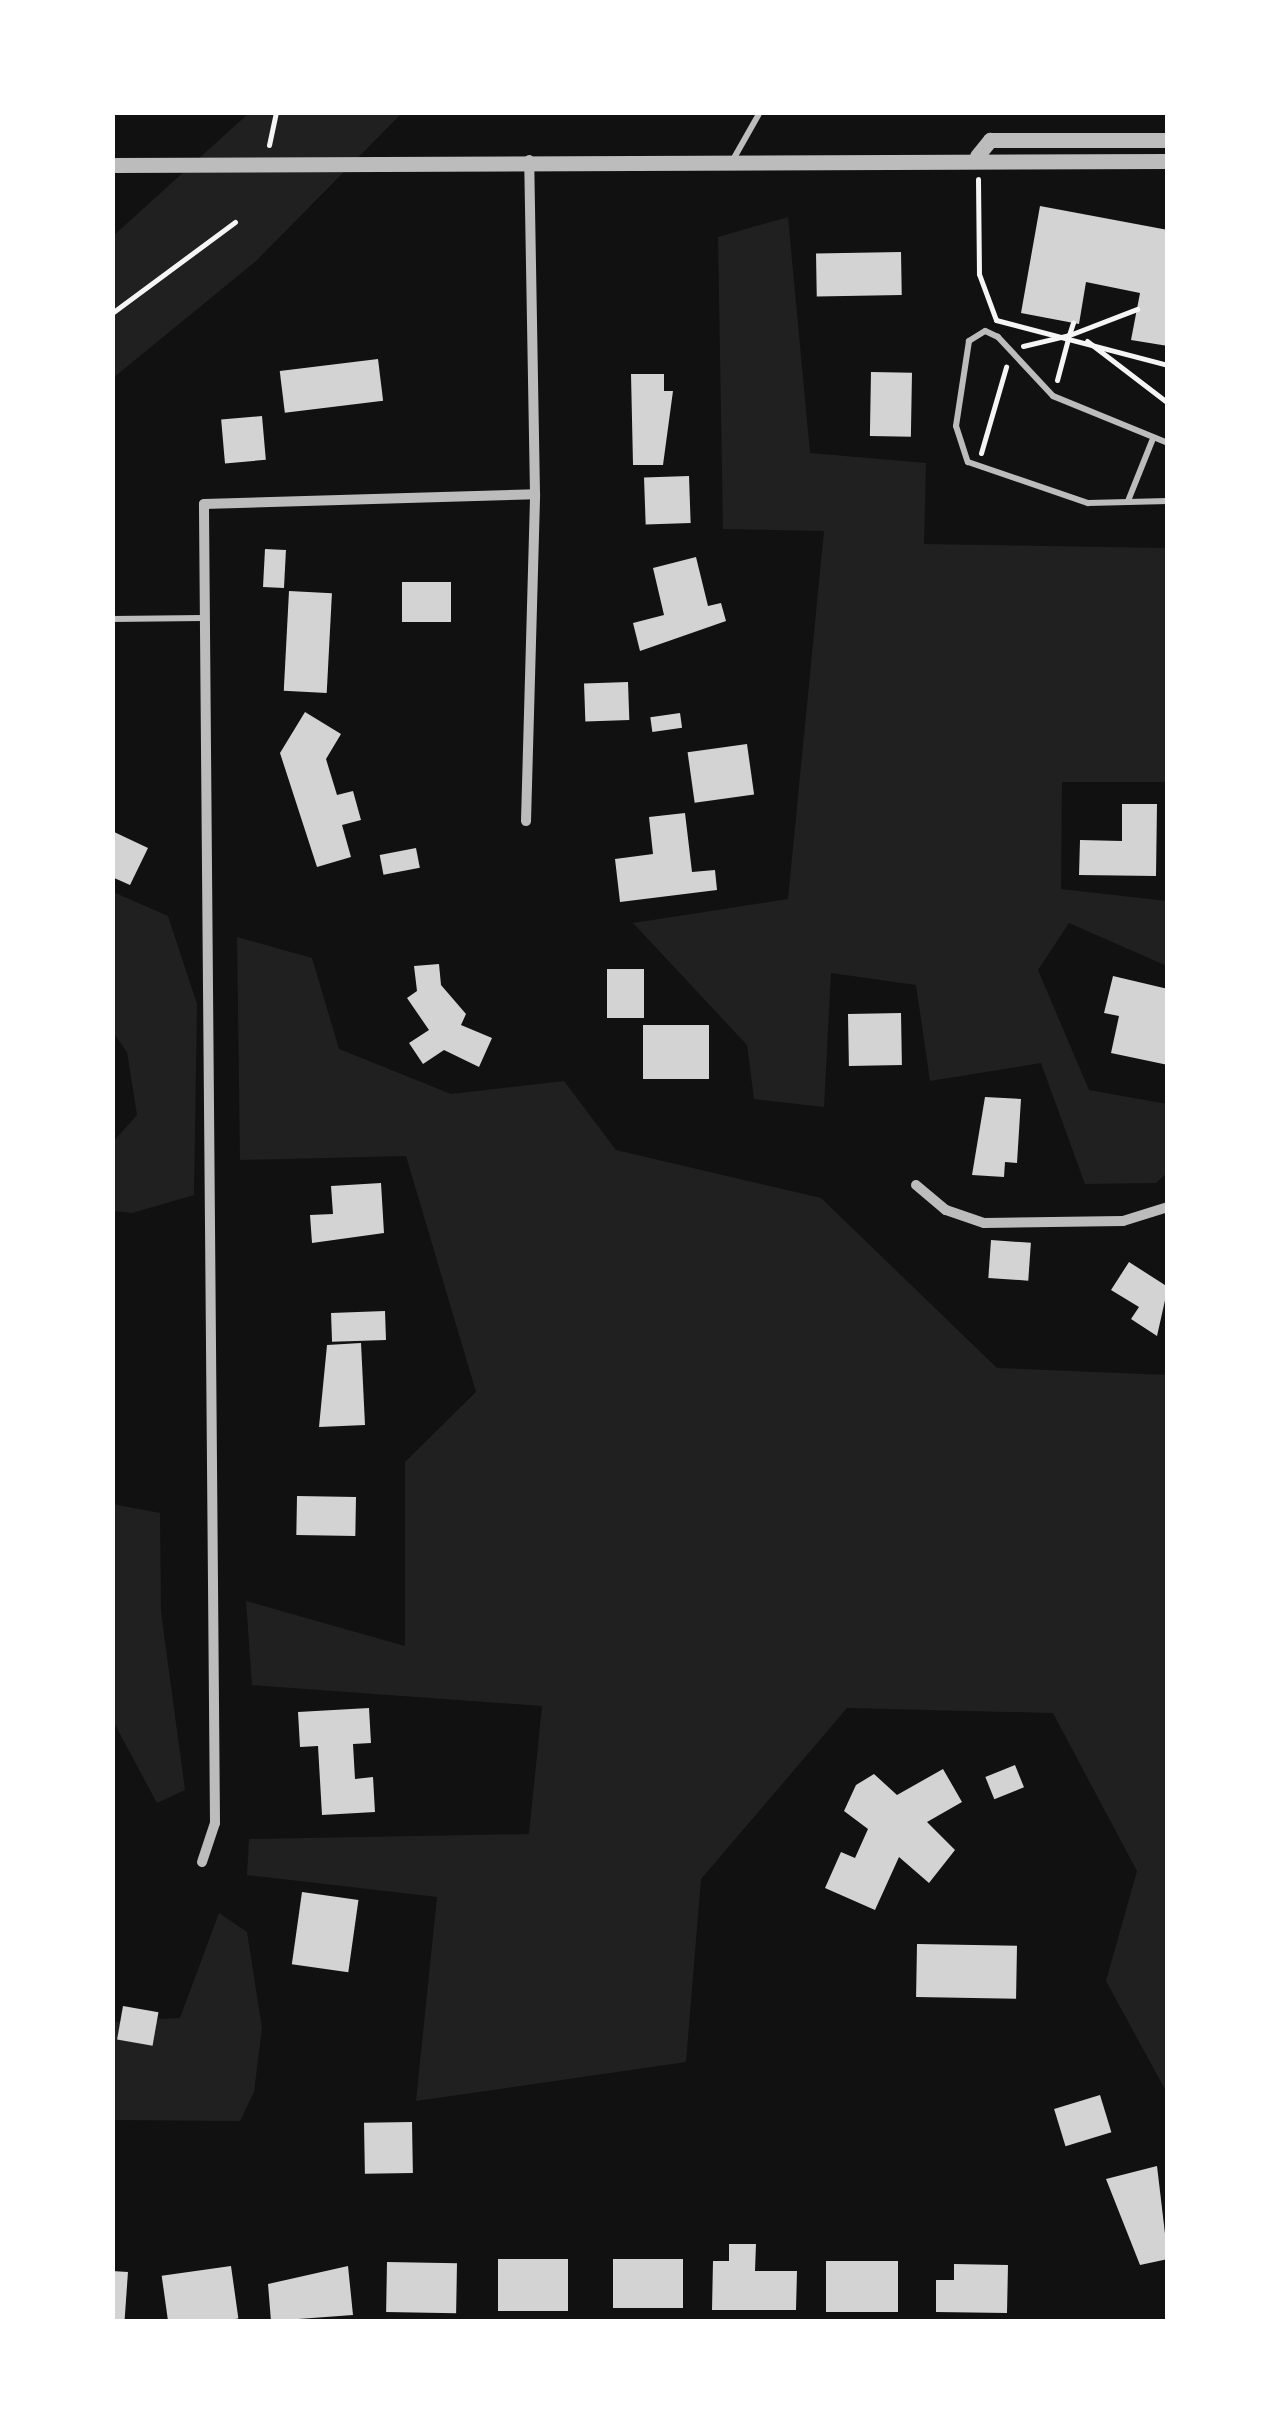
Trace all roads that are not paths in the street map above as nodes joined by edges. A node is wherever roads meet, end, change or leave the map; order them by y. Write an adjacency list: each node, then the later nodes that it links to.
1 (760, 112): 4 (lane)
2 (1168, 140): 3 (street)
3 (977, 156): 4 (street); 6 (street)
4 (734, 158): 5 (street)
5 (529, 160): 7 (street); 10 (street)
6 (1168, 161)
7 (112, 164)
8 (1152, 441): 9 (lane); 12 (lane); 12 (lane)
9 (1168, 444)
10 (535, 494): 13 (street); 15 (street)
11 (1168, 501): 12 (lane)
12 (1128, 502)
13 (203, 618): 14 (lane); 18 (street)
14 (112, 619)
15 (526, 821)
16 (916, 1185): 17 (street)
17 (1168, 1207)
18 (202, 1862)

